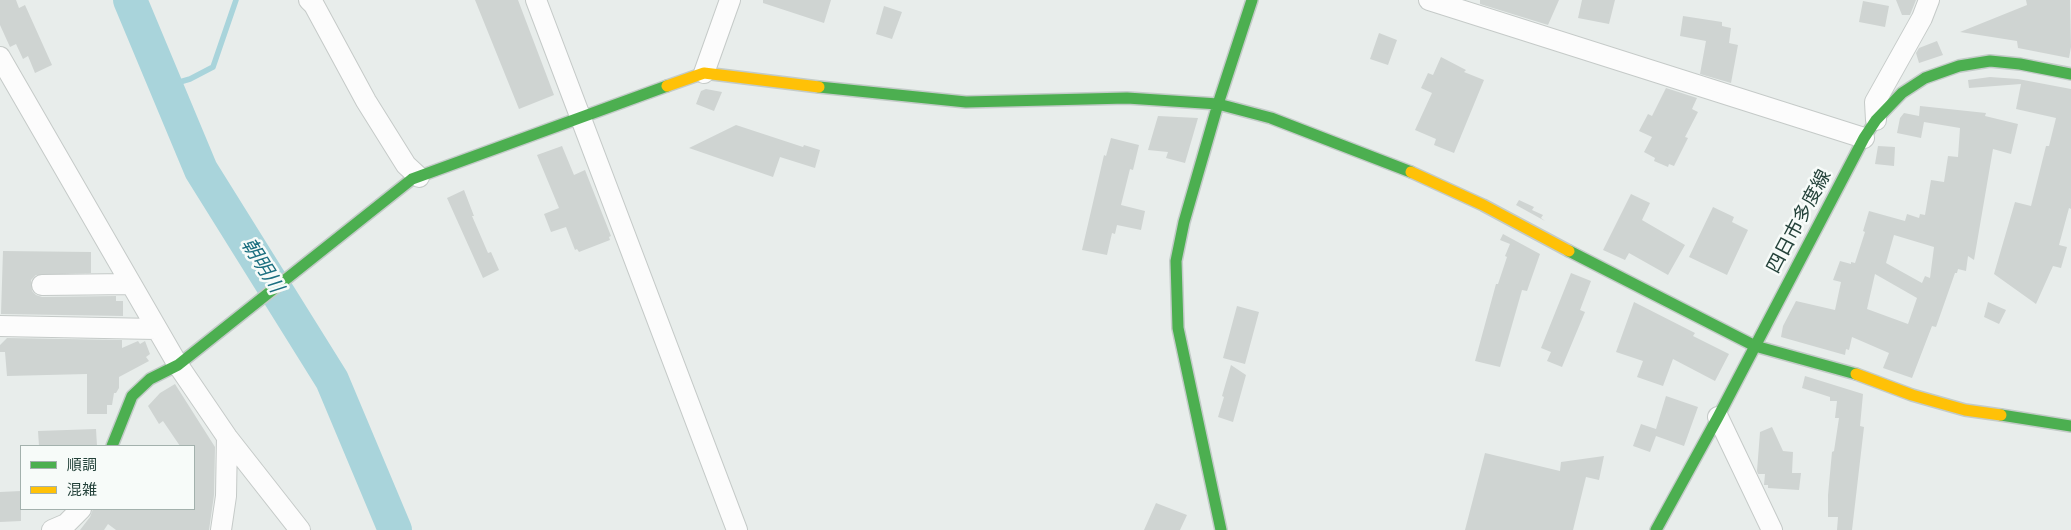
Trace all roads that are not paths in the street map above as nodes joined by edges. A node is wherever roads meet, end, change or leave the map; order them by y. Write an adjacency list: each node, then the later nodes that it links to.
1 (308, 0): 14 (street)
2 (536, 0): 11 (street)
3 (730, 0): 8 (street)
4 (1252, 0): 10 (street)
5 (1430, 0): 13 (street)
6 (1929, 0): 12 (street)
7 (0, 56): 15 (street)
8 (704, 73): 10 (street); 11 (street)
9 (2071, 74): 12 (street, 四日市多度線)
10 (1218, 104): 19 (street); 30 (street)
11 (581, 119): 14 (street); 29 (street)
12 (1876, 120): 13 (street, 四日市多度線)
13 (1864, 138): 19 (street, 四日市多度線)
14 (415, 178): 20 (street)
15 (130, 284): 16 (street); 18 (street)
16 (42, 285)
17 (0, 326): 18 (street)
18 (156, 329): 20 (street)
19 (1755, 346): 21 (street, 四日市多度線); 22 (street)
20 (178, 365): 23 (street); 24 (street)
21 (1718, 417): 31 (street, 四日市多度線); 32 (street)
22 (2071, 426)
23 (227, 437): 27 (street); 28 (street)
24 (112, 445)
25 (80, 510): 26 (street)
26 (52, 530)
27 (221, 530)
28 (300, 530)
29 (737, 530)
30 (1221, 530)
31 (1656, 530)
32 (1772, 530)

